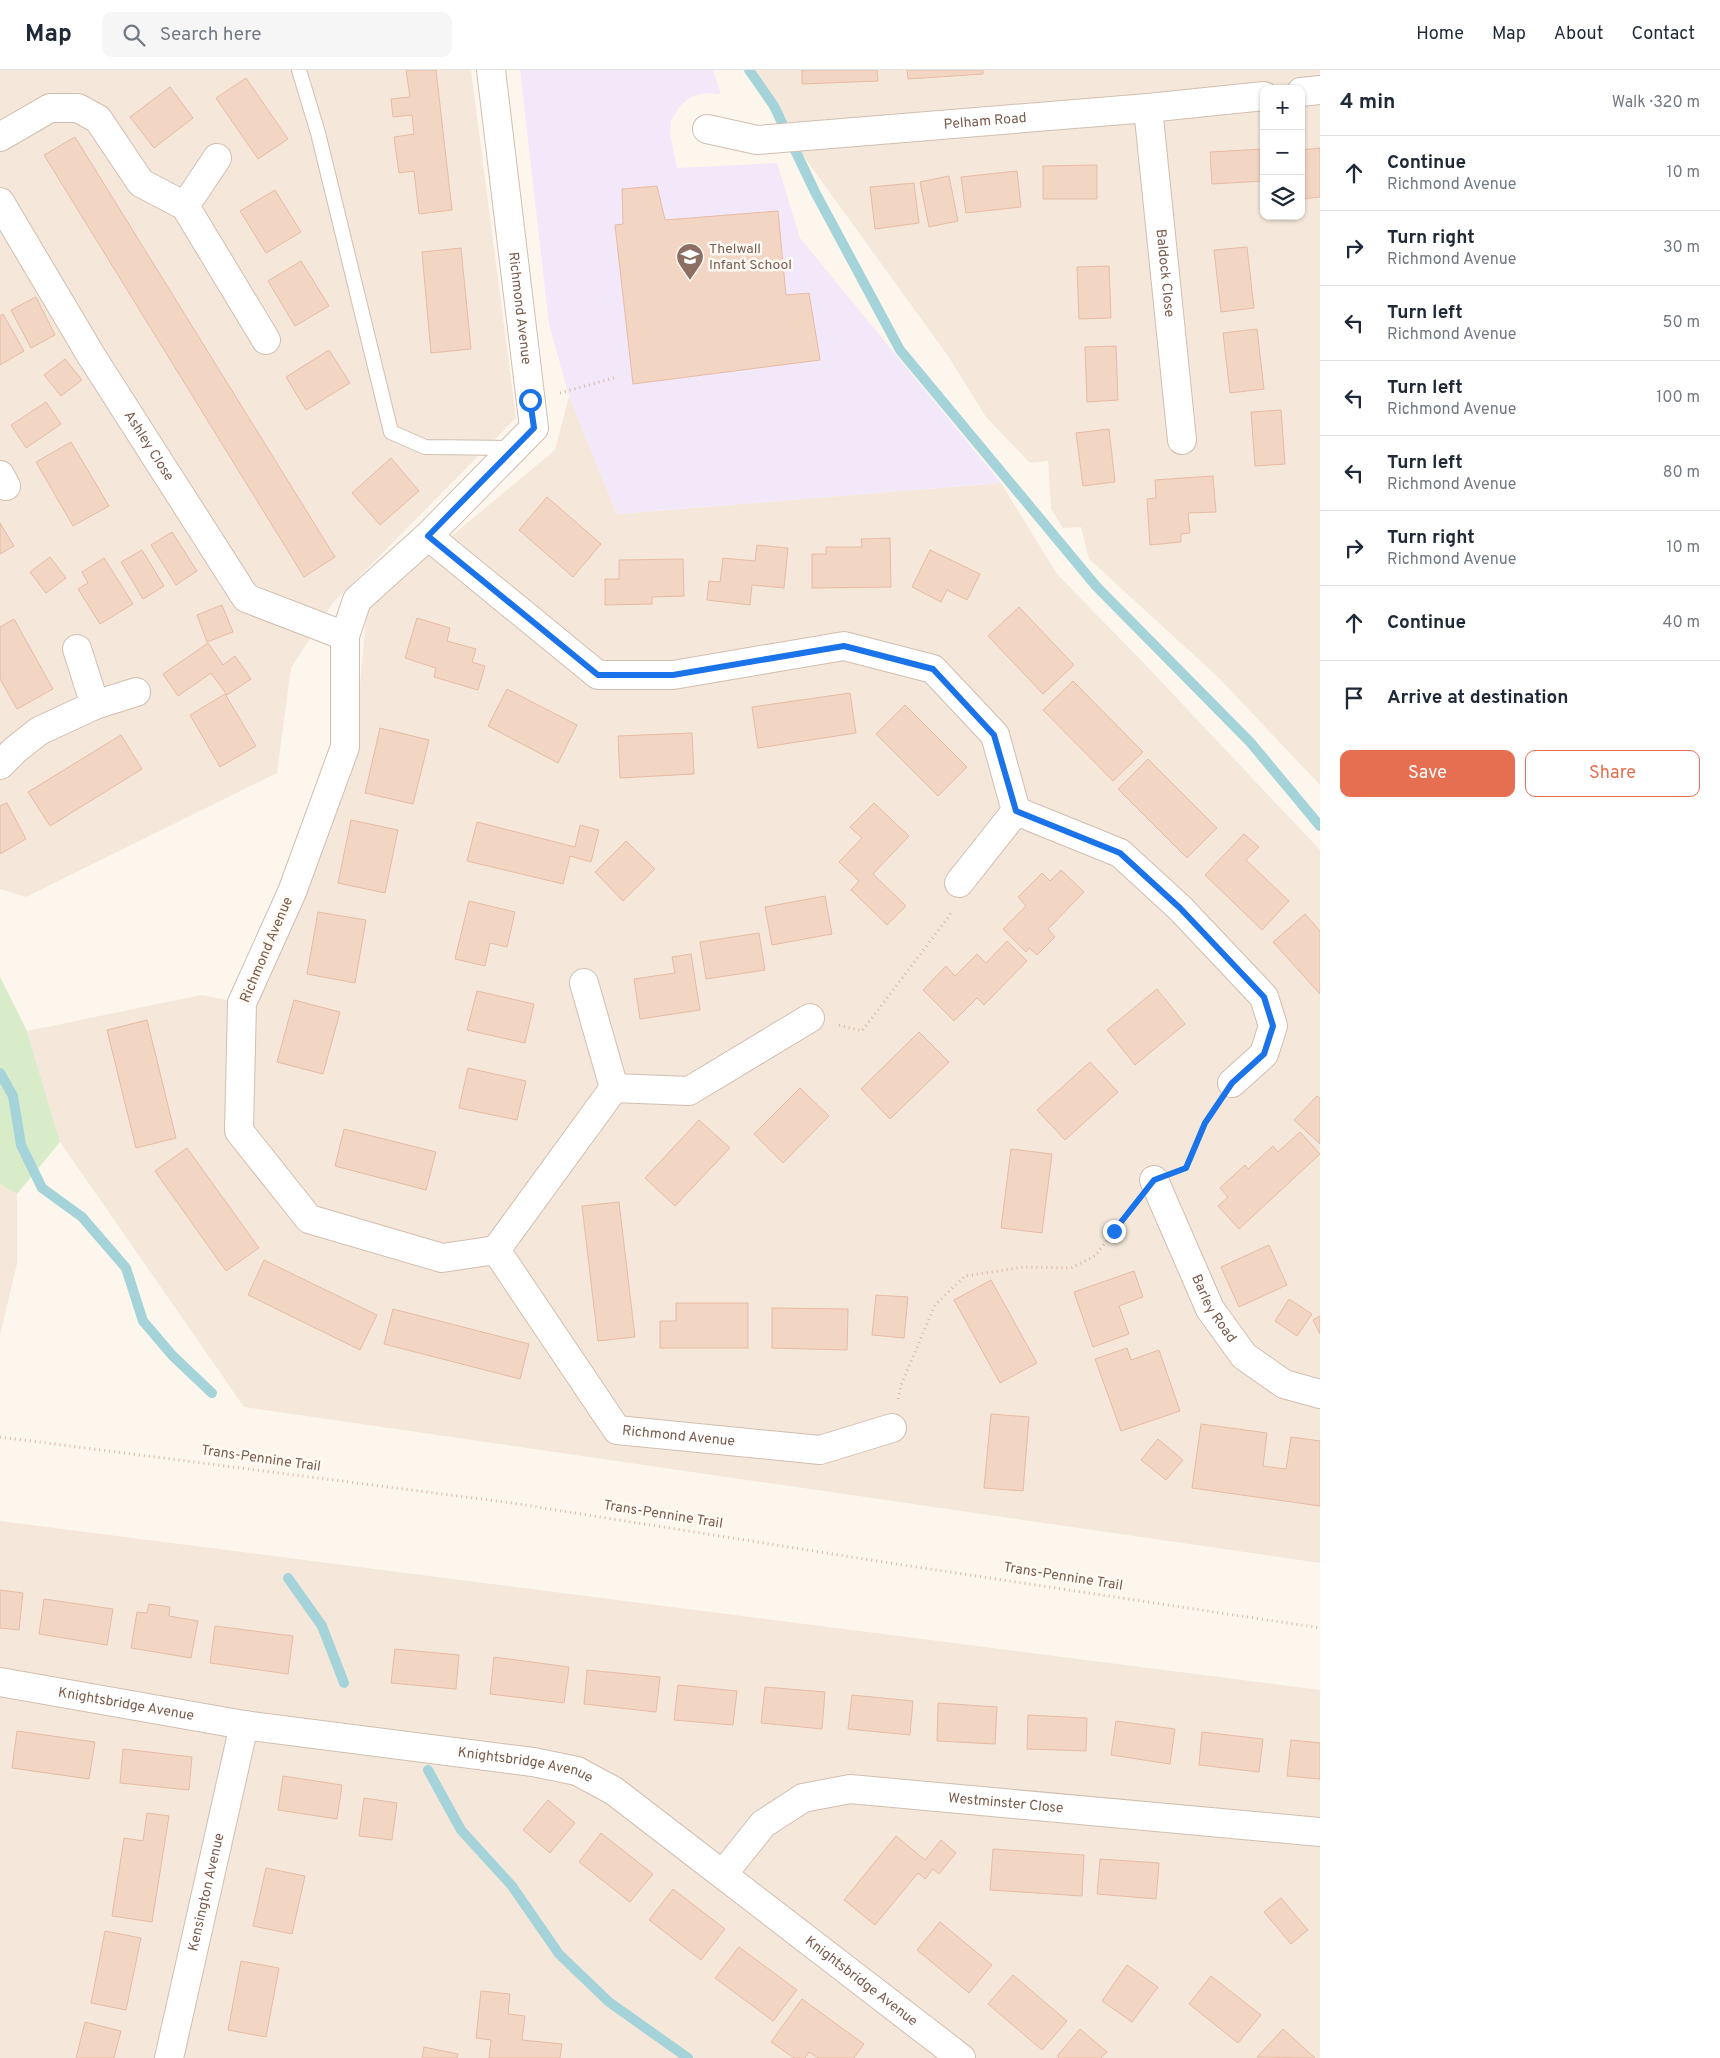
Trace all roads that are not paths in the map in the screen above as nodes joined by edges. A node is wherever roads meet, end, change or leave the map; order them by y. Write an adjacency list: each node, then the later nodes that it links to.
1 (299, 70): 14 (lane)
2 (491, 70): 14 (street, Richmond Avenue)
3 (1320, 90): 4 (street)
4 (1305, 92)
5 (1260, 96): 6 (street, Pelham Road)
6 (1148, 108): 7 (street, Pelham Road); 13 (street, Baldock Close)
7 (707, 130)
8 (0, 137): 11 (street)
9 (217, 158): 11 (street)
10 (0, 202): 16 (street, Ashley Close)
11 (185, 206): 12 (street)
12 (266, 340)
13 (1182, 440)
14 (514, 448): 15 (street, Richmond Avenue)
15 (428, 536): 16 (street, Richmond Avenue); 21 (street)
16 (345, 636): 28 (street, Richmond Avenue)
17 (77, 649): 19 (street)
18 (136, 692): 19 (street)
19 (95, 704): 20 (street)
20 (0, 765)
21 (1016, 811): 22 (street); 25 (street)
22 (959, 883)
23 (584, 983): 26 (street)
24 (810, 1018): 26 (street)
25 (1232, 1083)
26 (614, 1088): 28 (street)
27 (1154, 1180): 29 (street, Barley Road)
28 (496, 1250): 30 (street, Richmond Avenue)
29 (1320, 1394)
30 (892, 1428)
31 (0, 1682): 32 (street, Knightsbridge Avenue)
32 (244, 1725): 34 (street, Knightsbridge Avenue); 35 (street, Kensington Avenue)
33 (1320, 1832): 34 (street, Westminster Close)
34 (723, 1874): 36 (street, Knightsbridge Avenue)
35 (169, 2058)
36 (961, 2058)

